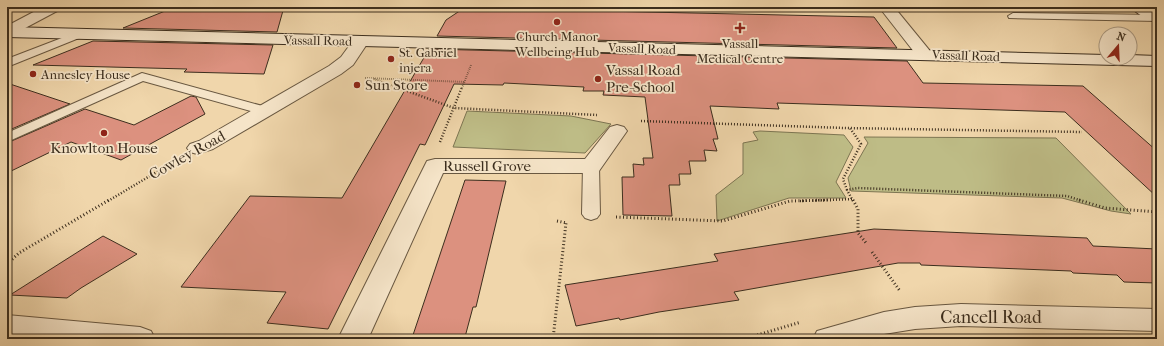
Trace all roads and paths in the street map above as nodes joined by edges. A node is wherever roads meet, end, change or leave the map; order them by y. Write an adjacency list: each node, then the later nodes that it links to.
1 (54, 7): 8 (street)
2 (586, 7): 3 (path)
3 (629, 7)
4 (886, 7): 11 (street)
5 (1138, 7): 7 (street)
6 (1013, 16): 7 (lane)
7 (1157, 18)
8 (7, 32): 9 (street, Vassall Road)
9 (80, 34): 10 (street, Vassall Road); 14 (lane)
10 (361, 41): 11 (street, Vassall Road); 19 (street, Cowley Road)
11 (924, 54): 13 (street, Vassall Road)
12 (474, 59): 17 (path)
13 (1157, 61)
14 (7, 63)
15 (360, 77): 16 (path)
16 (374, 79): 17 (path); 18 (path)
17 (464, 82): 18 (path)
18 (454, 108): 21 (path); 26 (path)
19 (265, 111): 24 (lane); 25 (street, Cowley Road)
20 (639, 121): 22 (path)
21 (610, 123): 27 (street)
22 (850, 128): 23 (path); 28 (path)
23 (1082, 132)
24 (7, 138)
25 (196, 148): 34 (path, Cowley Road)
26 (435, 166): 27 (street, Russell Grove); 39 (street, Russell Grove)
27 (591, 166): 31 (lane)
28 (848, 190): 29 (path); 30 (path)
29 (853, 200): 31 (path); 33 (path)
30 (1157, 212)
31 (591, 214)
32 (557, 221): 40 (path)
33 (867, 244)
34 (7, 264)
35 (1157, 320): 41 (street, Cancell Road)
36 (7, 326): 37 (street)
37 (108, 337): 38 (street)
38 (140, 339)
39 (353, 339)
40 (552, 339)
41 (828, 339)

